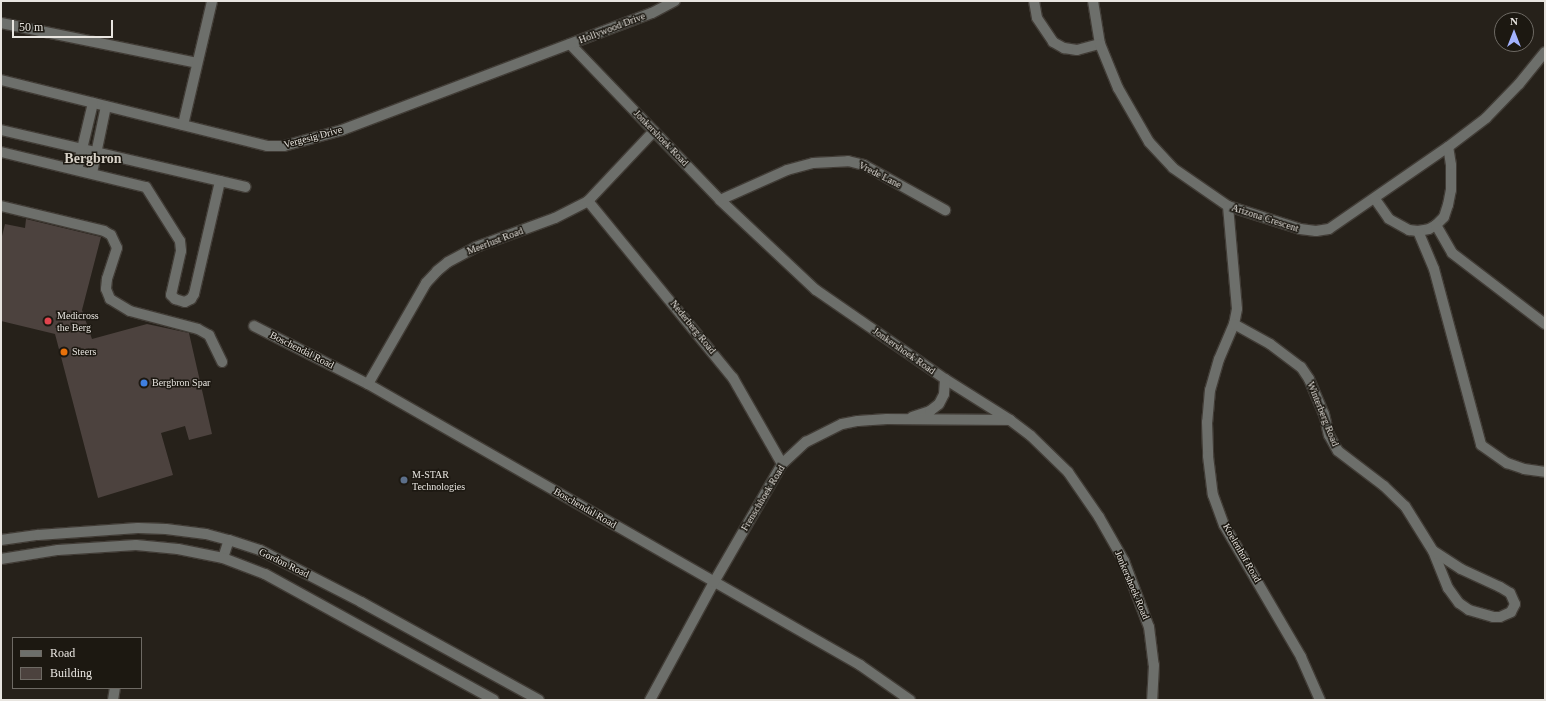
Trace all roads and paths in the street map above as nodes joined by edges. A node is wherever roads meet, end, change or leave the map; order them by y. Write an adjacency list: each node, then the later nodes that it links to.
1 (212, 1): 9 (street)
2 (675, 1): 6 (street, Hollywood Drive)
3 (1034, 1): 7 (street)
4 (1093, 1): 7 (street, Arizona Crescent)
5 (1, 23): 9 (street)
6 (570, 44): 13 (street, Vergesig Drive); 15 (street, Jonkershoek Road)
7 (1100, 44): 28 (street, Arizona Crescent)
8 (1545, 52): 16 (street, Arizona Crescent)
9 (197, 63): 13 (street)
10 (1, 80): 11 (street, Vergesig Drive)
11 (93, 103): 12 (street, Vergesig Drive); 17 (street)
12 (106, 106): 13 (street, Vergesig Drive); 19 (street)
13 (183, 125)
14 (1, 130): 17 (street)
15 (654, 131): 25 (street, Jonkershoek Road); 26 (street, Meerlust Road)
16 (1448, 147): 24 (street, Arizona Crescent); 30 (street)
17 (82, 149): 19 (street); 20 (street)
18 (1, 152): 20 (street)
19 (96, 152): 21 (street); 22 (street)
20 (77, 170): 21 (street)
21 (92, 173): 22 (street)
22 (220, 181): 23 (street)
23 (245, 187)
24 (1375, 199): 28 (street, Arizona Crescent); 31 (street)
25 (720, 200): 29 (street, Vrede Lane); 36 (street, Jonkershoek Road)
26 (588, 201): 37 (street, Meerlust Road); 40 (street, Nederberg Road)
27 (1, 206): 35 (street)
28 (1228, 206): 32 (street, Koelenhof Road)
29 (945, 210)
30 (1436, 225): 31 (street); 33 (street)
31 (1418, 231): 41 (street)
32 (1234, 324): 44 (street, Winterberg Road); 55 (street, Koelenhof Road)
33 (1545, 324)
34 (254, 326): 37 (street, Boschendal Road)
35 (222, 362)
36 (946, 379): 38 (street); 39 (street, Jonkershoek Road)
37 (368, 384): 47 (street, Boschendal Road)
38 (902, 420): 39 (street, Frenschhoek Road); 40 (street, Frenschhoek Road)
39 (1010, 420): 54 (street, Jonkershoek Road)
40 (782, 464): 47 (street, Frenschhoek Road)
41 (1545, 472)
42 (1, 540): 43 (street, Gordon Road)
43 (229, 540): 45 (street); 51 (street, Gordon Road)
44 (1433, 551): 44 (street, Winterberg Road)
45 (222, 558): 46 (street, Gordon Road); 50 (street, Gordon Road)
46 (1, 559)
47 (714, 582): 52 (street, Frenschhoek Road); 53 (street, Boschendal Road)
48 (115, 689): 49 (street)
49 (113, 700)
50 (494, 700)
51 (539, 700)
52 (650, 700)
53 (910, 700)
54 (1152, 700)
55 (1320, 700)

